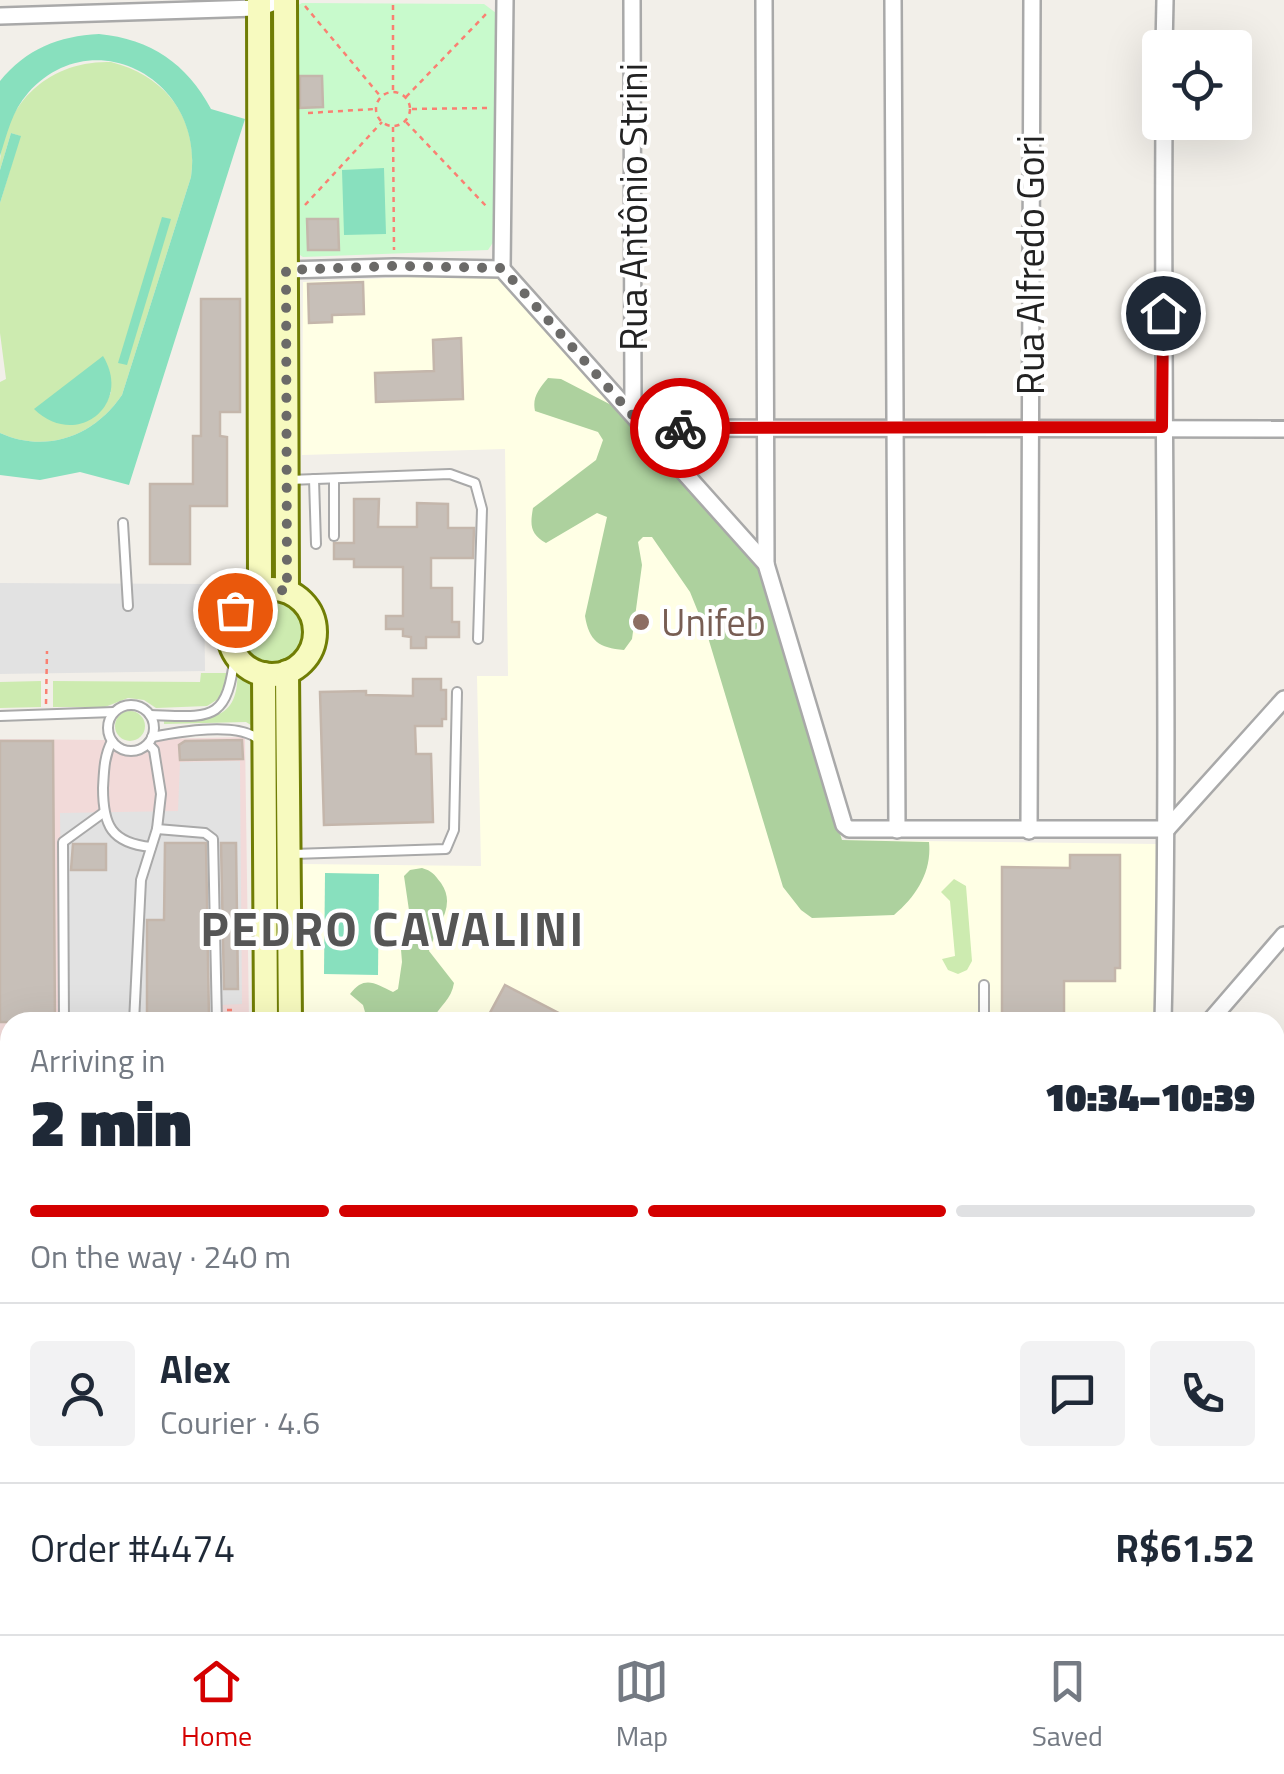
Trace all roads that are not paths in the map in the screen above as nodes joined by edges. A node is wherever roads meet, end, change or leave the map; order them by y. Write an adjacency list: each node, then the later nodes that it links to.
1 (505, 0): 11 (street)
2 (632, 0): 13 (street, Rua Antônio Strini)
3 (764, 0): 16 (street)
4 (893, 0): 17 (street)
5 (1032, 0): 18 (street, Rua Alfredo Gori)
6 (1164, 0): 9 (street)
7 (271, 2): 8 (street); 12 (main road); 27 (main road)
8 (0, 16)
9 (1164, 30)
10 (1164, 140): 14 (street)
11 (502, 268): 12 (street); 13 (street)
12 (286, 270): 21 (main road)
13 (633, 414): 15 (street)
14 (1162, 427): 18 (street); 19 (street); 44 (street)
15 (644, 428): 16 (street); 26 (street)
16 (765, 428): 17 (street); 26 (street)
17 (896, 428): 18 (street); 43 (street)
18 (1029, 428): 45 (street, Rua Alfredo Gori)
19 (1284, 429)
20 (334, 478): 22 (lane); 24 (lane); 30 (lane)
21 (286, 480): 22 (lane); 28 (main road)
22 (314, 480): 25 (lane)
23 (123, 523): 29 (lane)
24 (334, 536)
25 (316, 544)
26 (766, 564): 43 (street)
27 (260, 590): 28 (main road); 31 (main road)
28 (287, 591): 32 (main road)
29 (128, 606)
30 (478, 639)
31 (235, 654): 32 (main road); 36 (lane)
32 (276, 673): 40 (main road); 47 (main road)
33 (458, 692): 47 (lane)
34 (1284, 699): 44 (street)
35 (114, 712): 36 (lane); 37 (lane); 39 (lane)
36 (150, 715): 38 (lane)
37 (0, 716)
38 (150, 740): 39 (lane); 40 (lane); 42 (lane)
39 (112, 741): 41 (lane)
40 (264, 745): 53 (main road)
41 (103, 813): 46 (lane); 50 (lane)
42 (157, 829): 46 (lane); 52 (lane)
43 (897, 830): 45 (street)
44 (1167, 830): 45 (street); 56 (street)
45 (1029, 831)
46 (152, 847): 51 (lane)
47 (289, 854): 54 (main road)
48 (1284, 935): 57 (street)
49 (984, 985): 55 (lane)
50 (64, 1012)
51 (134, 1012)
52 (217, 1012)
53 (266, 1012)
54 (290, 1012)
55 (984, 1012)
56 (1162, 1012)
57 (1217, 1012)

